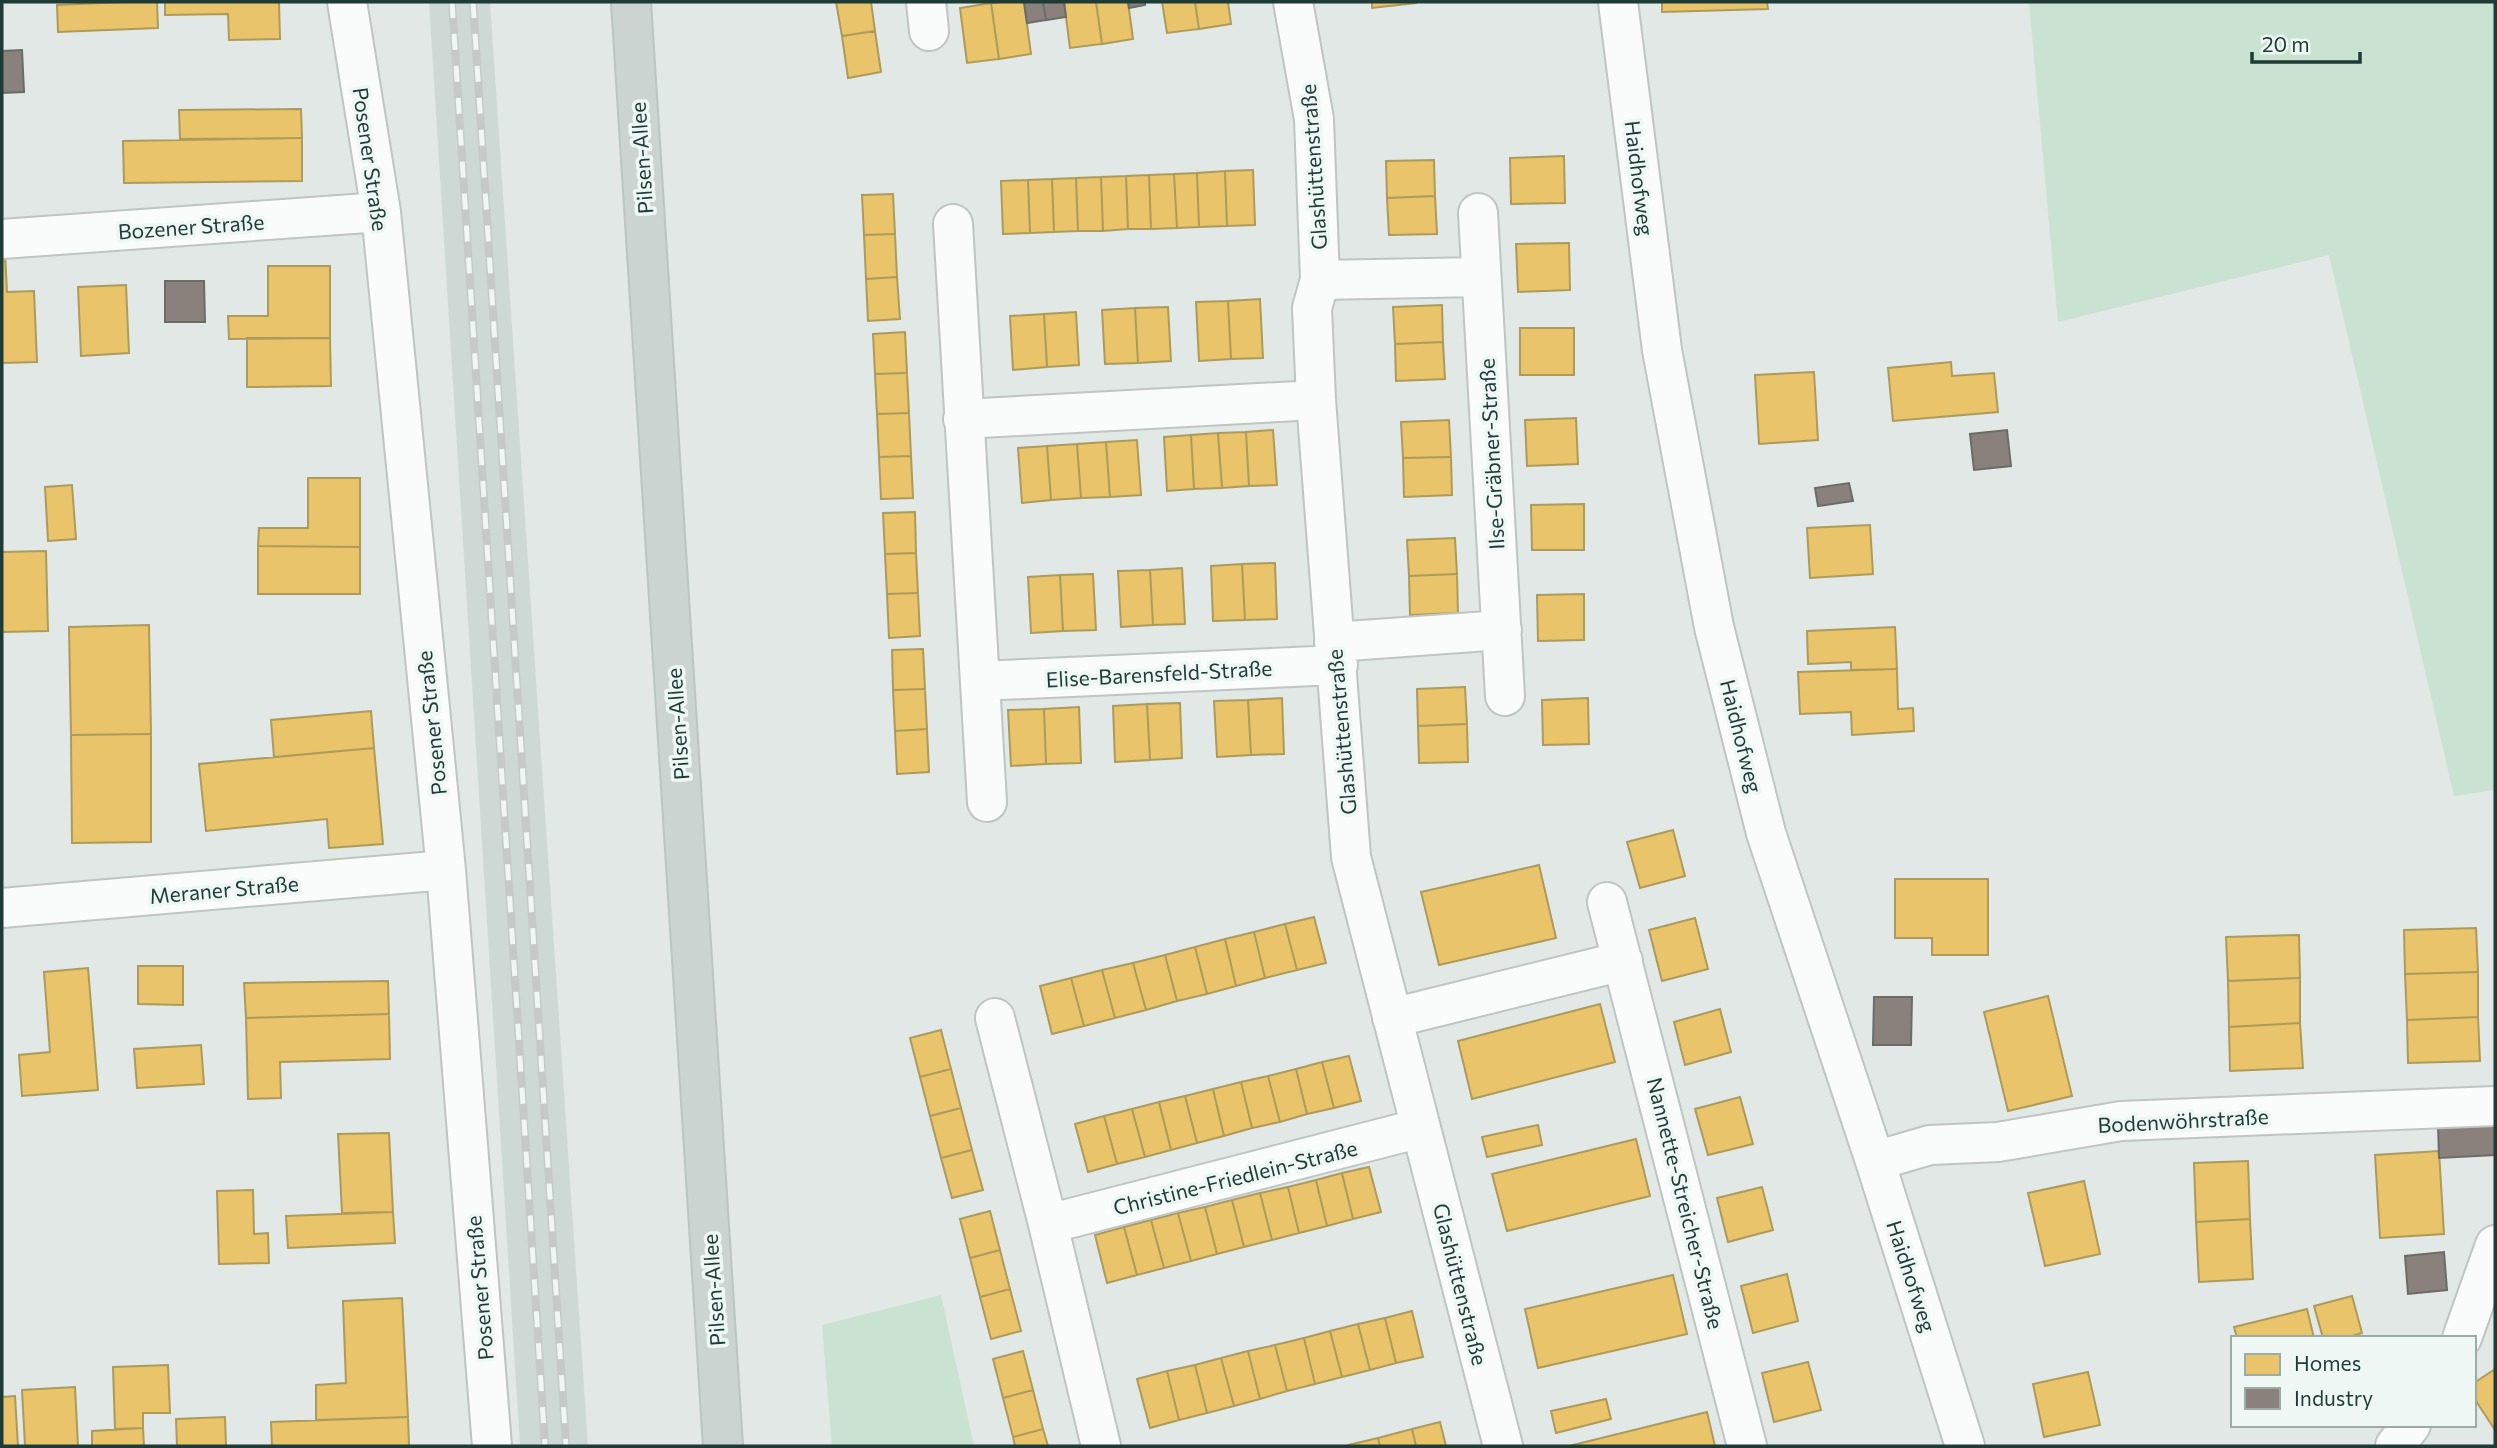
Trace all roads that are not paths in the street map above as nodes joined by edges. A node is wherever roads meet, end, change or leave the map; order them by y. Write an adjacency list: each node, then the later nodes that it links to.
1 (347, 2): 5 (street, Posener Straße)
2 (631, 2): 32 (main road, Pilsen-Allee)
3 (1293, 2): 10 (street, Glashüttenstraße)
4 (1618, 2): 26 (street, Haidhofweg)
5 (381, 212): 8 (street, Bozener Straße); 18 (street, Posener Straße)
6 (1478, 213): 9 (street, Ilse-Gräbner-Straße)
7 (953, 224): 12 (street)
8 (2, 239)
9 (1480, 277): 10 (street); 13 (street, Ilse-Gräbner-Straße)
10 (1320, 280): 11 (street, Glashüttenstraße)
11 (1315, 400): 12 (street); 14 (street, Glashüttenstraße)
12 (963, 419): 15 (street)
13 (1502, 630): 14 (street); 16 (street, Ilse-Gräbner-Straße)
14 (1336, 654): 15 (street, Elise-Barensfeld-Straße); 23 (street, Glashüttenstraße)
15 (980, 681): 17 (street)
16 (1505, 696)
17 (987, 802)
18 (446, 870): 20 (street, Meraner Straße); 31 (street, Posener Straße)
19 (1607, 902): 21 (street, Nannette-Streicher-Straße)
20 (2, 908)
21 (1623, 961): 23 (street); 35 (street, Nannette-Streicher-Straße)
22 (995, 1018): 27 (street)
23 (1392, 1018): 25 (street, Glashüttenstraße)
24 (2495, 1107): 26 (street, Bodenwöhrstraße)
25 (1421, 1128): 27 (street, Christine-Friedlein-Straße); 34 (street, Glashüttenstraße)
26 (1875, 1161): 36 (street, Haidhofweg)
27 (1048, 1224): 33 (street)
28 (2495, 1245): 29 (street)
29 (2463, 1336)
30 (2409, 1427): 37 (street)
31 (492, 1446)
32 (723, 1446)
33 (1101, 1446)
34 (1503, 1446)
35 (1747, 1446)
36 (1965, 1446)
37 (2395, 1446)

